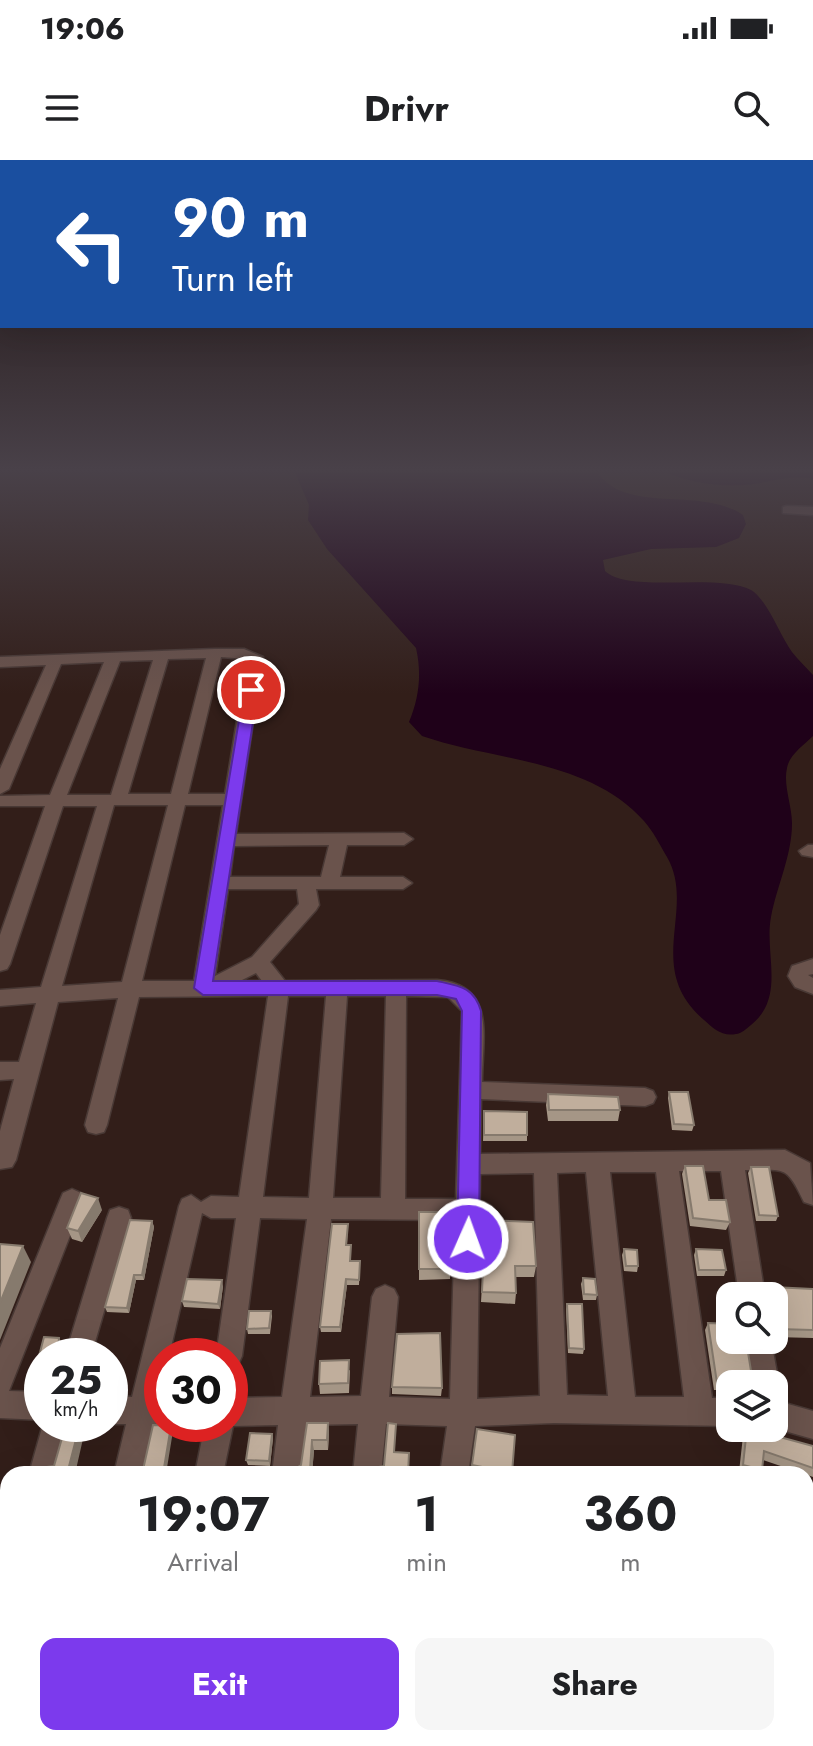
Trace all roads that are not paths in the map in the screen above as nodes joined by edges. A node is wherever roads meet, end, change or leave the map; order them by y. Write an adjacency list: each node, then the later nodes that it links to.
1 (215, 653): 2 (street); 7 (street); 8 (street)
2 (162, 656): 3 (street); 9 (street)
3 (113, 659): 4 (street); 11 (street)
4 (55, 661): 5 (street); 6 (street)
5 (1, 663)
6 (0, 789)
7 (178, 799): 8 (street); 9 (street); 27 (street)
8 (233, 799): 13 (street)
9 (112, 800): 11 (street); 28 (street)
10 (0, 801): 11 (street)
11 (56, 801): 20 (street)
12 (404, 839): 14 (street)
13 (226, 840): 14 (street); 15 (street)
14 (339, 841): 17 (street)
15 (220, 883): 16 (street); 23 (street)
16 (305, 883): 17 (street); 19 (street)
17 (329, 883): 18 (street)
18 (403, 883)
19 (259, 962): 23 (street); 24 (street)
20 (0, 964)
21 (813, 966): 22 (street)
22 (813, 986)
23 (206, 988): 24 (street); 27 (street)
24 (279, 988): 25 (street); 44 (street)
25 (337, 988): 26 (street); 45 (street)
26 (396, 988): 32 (street); 46 (street)
27 (131, 989): 28 (street); 34 (street)
28 (49, 993): 29 (street); 30 (street)
29 (0, 998)
30 (27, 1070): 31 (street); 35 (street)
31 (0, 1071)
32 (470, 1090): 33 (street); 41 (street)
33 (645, 1097)
34 (96, 1125)
35 (5, 1135): 37 (street)
36 (731, 1159): 38 (street); 42 (street); 49 (street)
37 (4, 1160)
38 (666, 1161): 39 (street); 62 (street)
39 (597, 1162): 40 (street); 60 (street)
40 (545, 1163): 41 (street); 57 (street)
41 (470, 1164): 47 (street)
42 (813, 1195)
43 (72, 1200): 54 (street)
44 (250, 1208): 45 (street); 52 (street); 53 (street)
45 (320, 1209): 46 (street); 59 (street)
46 (393, 1210): 47 (street)
47 (469, 1210): 64 (street)
48 (119, 1218): 51 (street)
49 (750, 1282)
50 (385, 1297): 58 (street)
51 (83, 1338)
52 (170, 1338)
53 (232, 1338)
54 (0, 1381)
55 (0, 1404): 56 (street)
56 (24, 1405)
57 (554, 1409): 60 (street); 64 (street)
58 (376, 1410): 59 (street); 64 (street); 74 (street)
59 (296, 1411): 61 (street); 73 (street)
60 (623, 1411): 62 (street)
61 (248, 1412)
62 (700, 1412): 63 (street)
63 (716, 1412)
64 (463, 1413): 75 (street)
65 (788, 1418): 66 (street)
66 (813, 1425)
67 (144, 1433): 71 (street)
68 (52, 1442): 70 (street)
69 (215, 1442): 72 (street)
70 (45, 1466)
71 (131, 1466)
72 (211, 1466)
73 (287, 1466)
74 (368, 1466)
75 (455, 1466)

